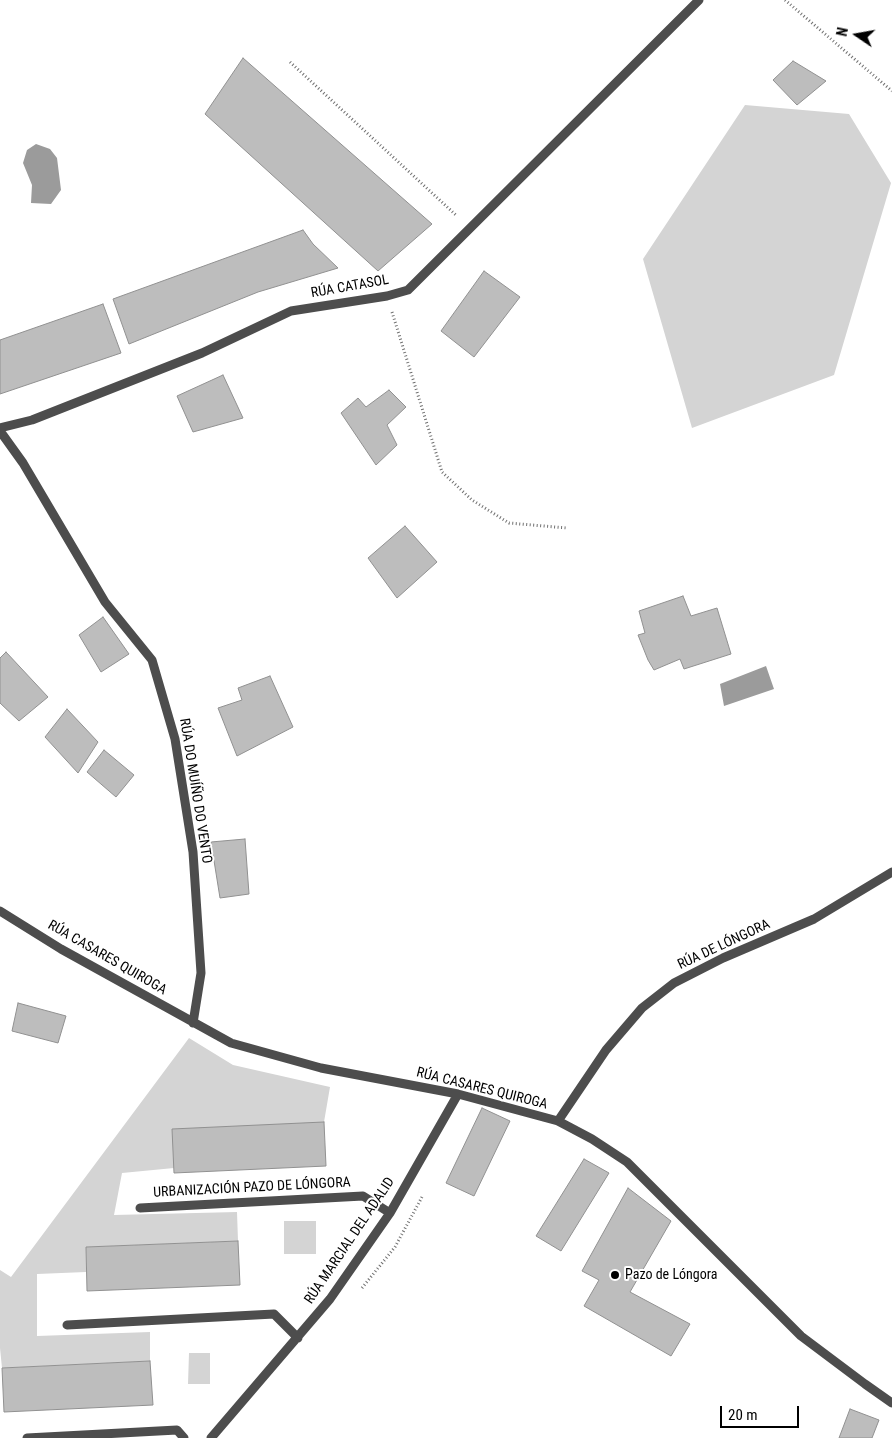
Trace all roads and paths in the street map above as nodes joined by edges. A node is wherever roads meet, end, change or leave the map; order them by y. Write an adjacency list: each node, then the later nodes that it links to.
1 (699, 0): 5 (street, RÚA CATASOL)
2 (785, 0): 4 (path)
3 (290, 62): 5 (path)
4 (892, 91)
5 (470, 228): 6 (street, RÚA CATASOL)
6 (386, 296): 7 (street, RÚA CATASOL); 8 (path)
7 (0, 429): 11 (street, RÚA DO MUÍÑO DO VENTO)
8 (567, 528)
9 (892, 872): 13 (street, RÚA DE LÓNGORA)
10 (0, 911): 11 (street, RÚA CASARES QUIROGA)
11 (193, 1023): 12 (street, RÚA CASARES QUIROGA)
12 (458, 1094): 13 (street, RÚA CASARES QUIROGA); 15 (street, RÚA MARCIAL DEL ADALID)
13 (558, 1121): 18 (street, RÚA CASARES QUIROGA)
14 (140, 1208): 15 (street, URBANIZACIÓN PAZO DE LÓNGORA)
15 (390, 1213): 17 (street, RÚA MARCIAL DEL ADALID)
16 (67, 1325): 17 (street)
17 (298, 1338): 21 (street, RÚA MARCIAL DEL ADALID)
18 (892, 1403)
19 (27, 1438): 20 (street)
20 (184, 1438)
21 (211, 1438)

